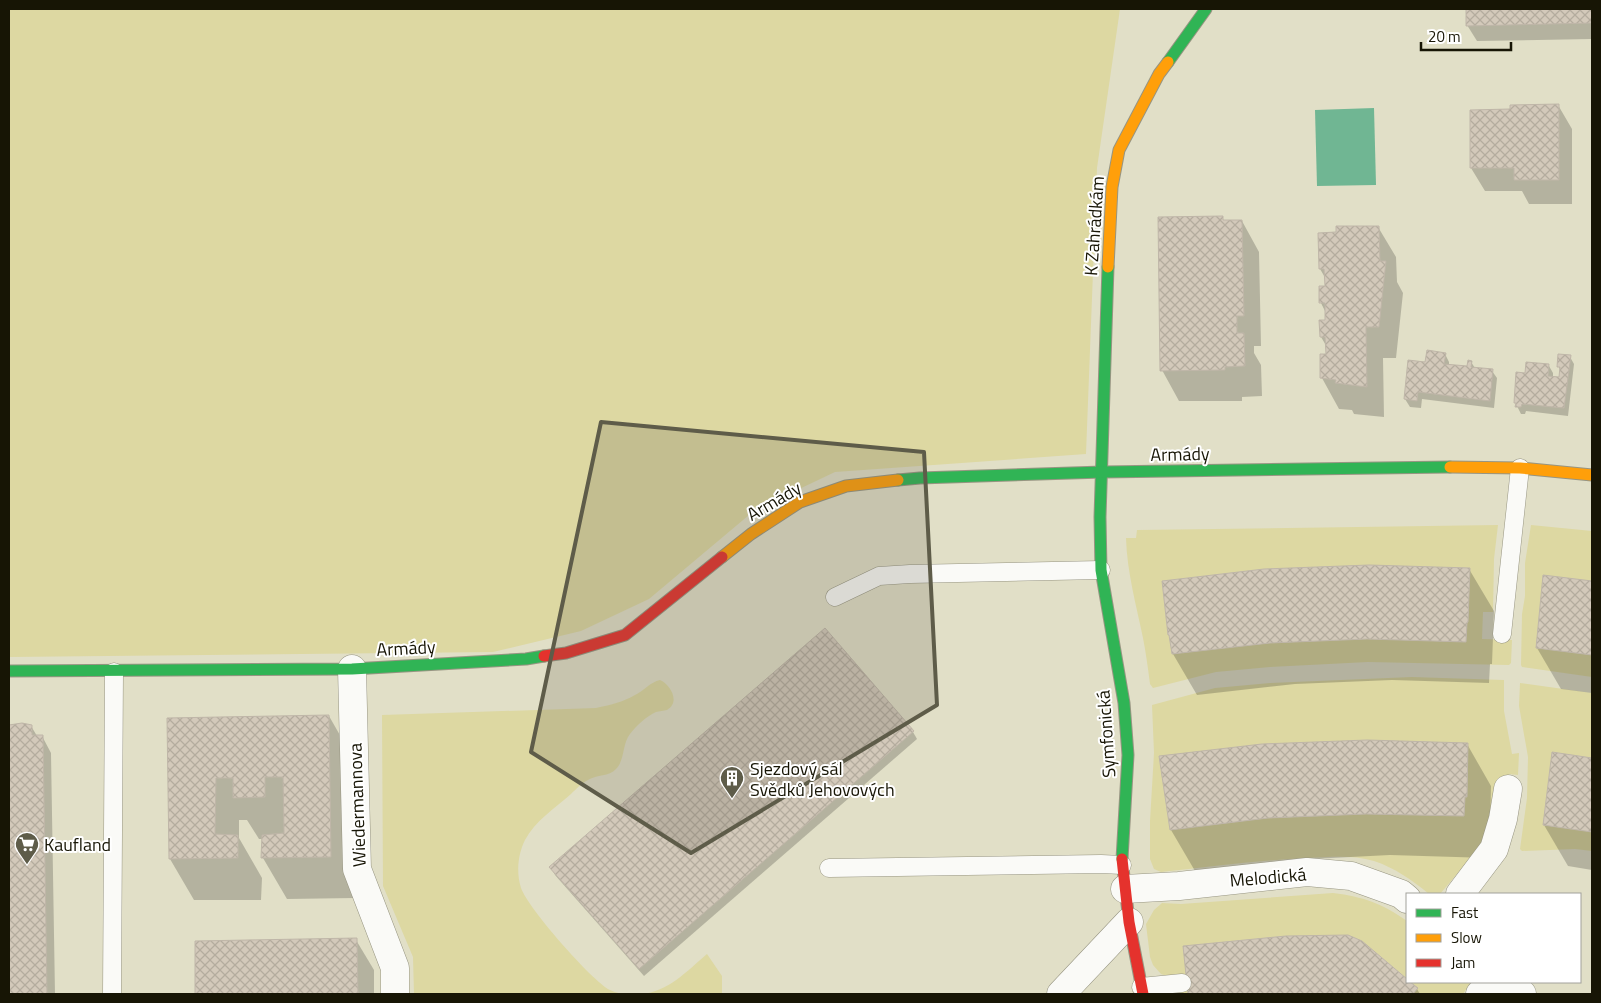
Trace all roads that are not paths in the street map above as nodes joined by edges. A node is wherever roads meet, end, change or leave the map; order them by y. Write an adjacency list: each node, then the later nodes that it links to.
1 (1206, 9): 3 (street, K Zahrádkám)
2 (1520, 468): 3 (street, Armády); 4 (street, Armády); 7 (lane)
3 (1103, 472): 5 (street, Symfonická); 8 (street, Armády)
4 (1592, 475)
5 (1101, 570): 6 (lane); 13 (street, Symfonická)
6 (835, 597)
7 (1502, 634)
8 (352, 669): 10 (street, Armády); 22 (street, Wiedermannova)
9 (9, 672): 10 (street, Armády)
10 (114, 672): 21 (lane)
11 (1508, 789): 14 (street)
12 (829, 868): 13 (lane)
13 (1124, 877): 15 (street, Melodická); 16 (street, Symfonická)
14 (1461, 893)
15 (1406, 898)
16 (1128, 922): 20 (street, Symfonická); 23 (street)
17 (1182, 983): 20 (lane)
18 (1492, 983): 24 (street)
19 (1508, 983): 25 (street)
20 (1142, 991)
21 (112, 994)
22 (395, 994)
23 (1061, 994)
24 (1480, 994)
25 (1522, 994)

